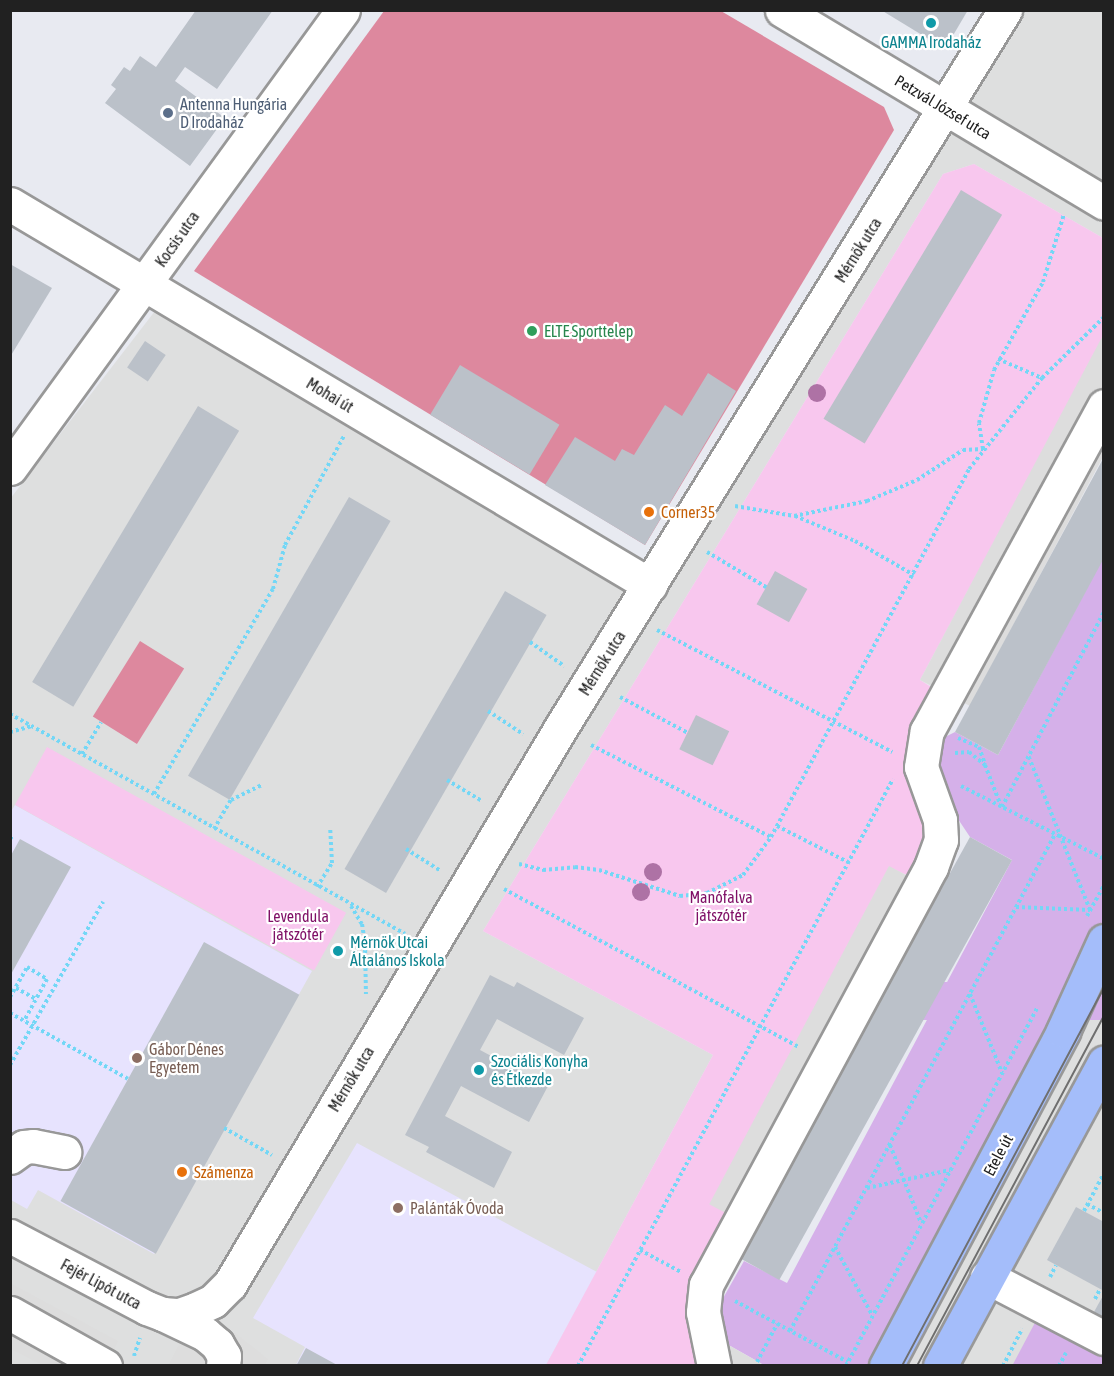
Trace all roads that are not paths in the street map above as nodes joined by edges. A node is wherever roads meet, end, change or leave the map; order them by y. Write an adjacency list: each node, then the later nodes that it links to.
1 (343, 10): 7 (street, Kocsis utca)
2 (782, 10): 4 (street, Petzvál József utca)
3 (1005, 10): 4 (street, Mérnök utca)
4 (946, 109): 5 (street, Petzvál József utca); 10 (street, Mérnök utca)
5 (1104, 203)
6 (10, 204): 7 (street, Mohai út)
7 (145, 284): 9 (street, Kocsis utca); 10 (street, Mohai út)
8 (1104, 406): 22 (street)
9 (10, 468)
10 (651, 585): 18 (street, Mérnök utca)
11 (1094, 931): 23 (main road, Etele út)
12 (1104, 1063): 16 (main road)
13 (64, 1152): 14 (street)
14 (10, 1157)
15 (10, 1236): 18 (street, Fejér Lipót utca)
16 (987, 1277): 19 (street); 24 (main road)
17 (10, 1313): 20 (street)
18 (164, 1314): 21 (street, Fejér Lipót utca)
19 (1104, 1338)
20 (105, 1365)
21 (223, 1365)
22 (714, 1365)
23 (886, 1365)
24 (940, 1365)

